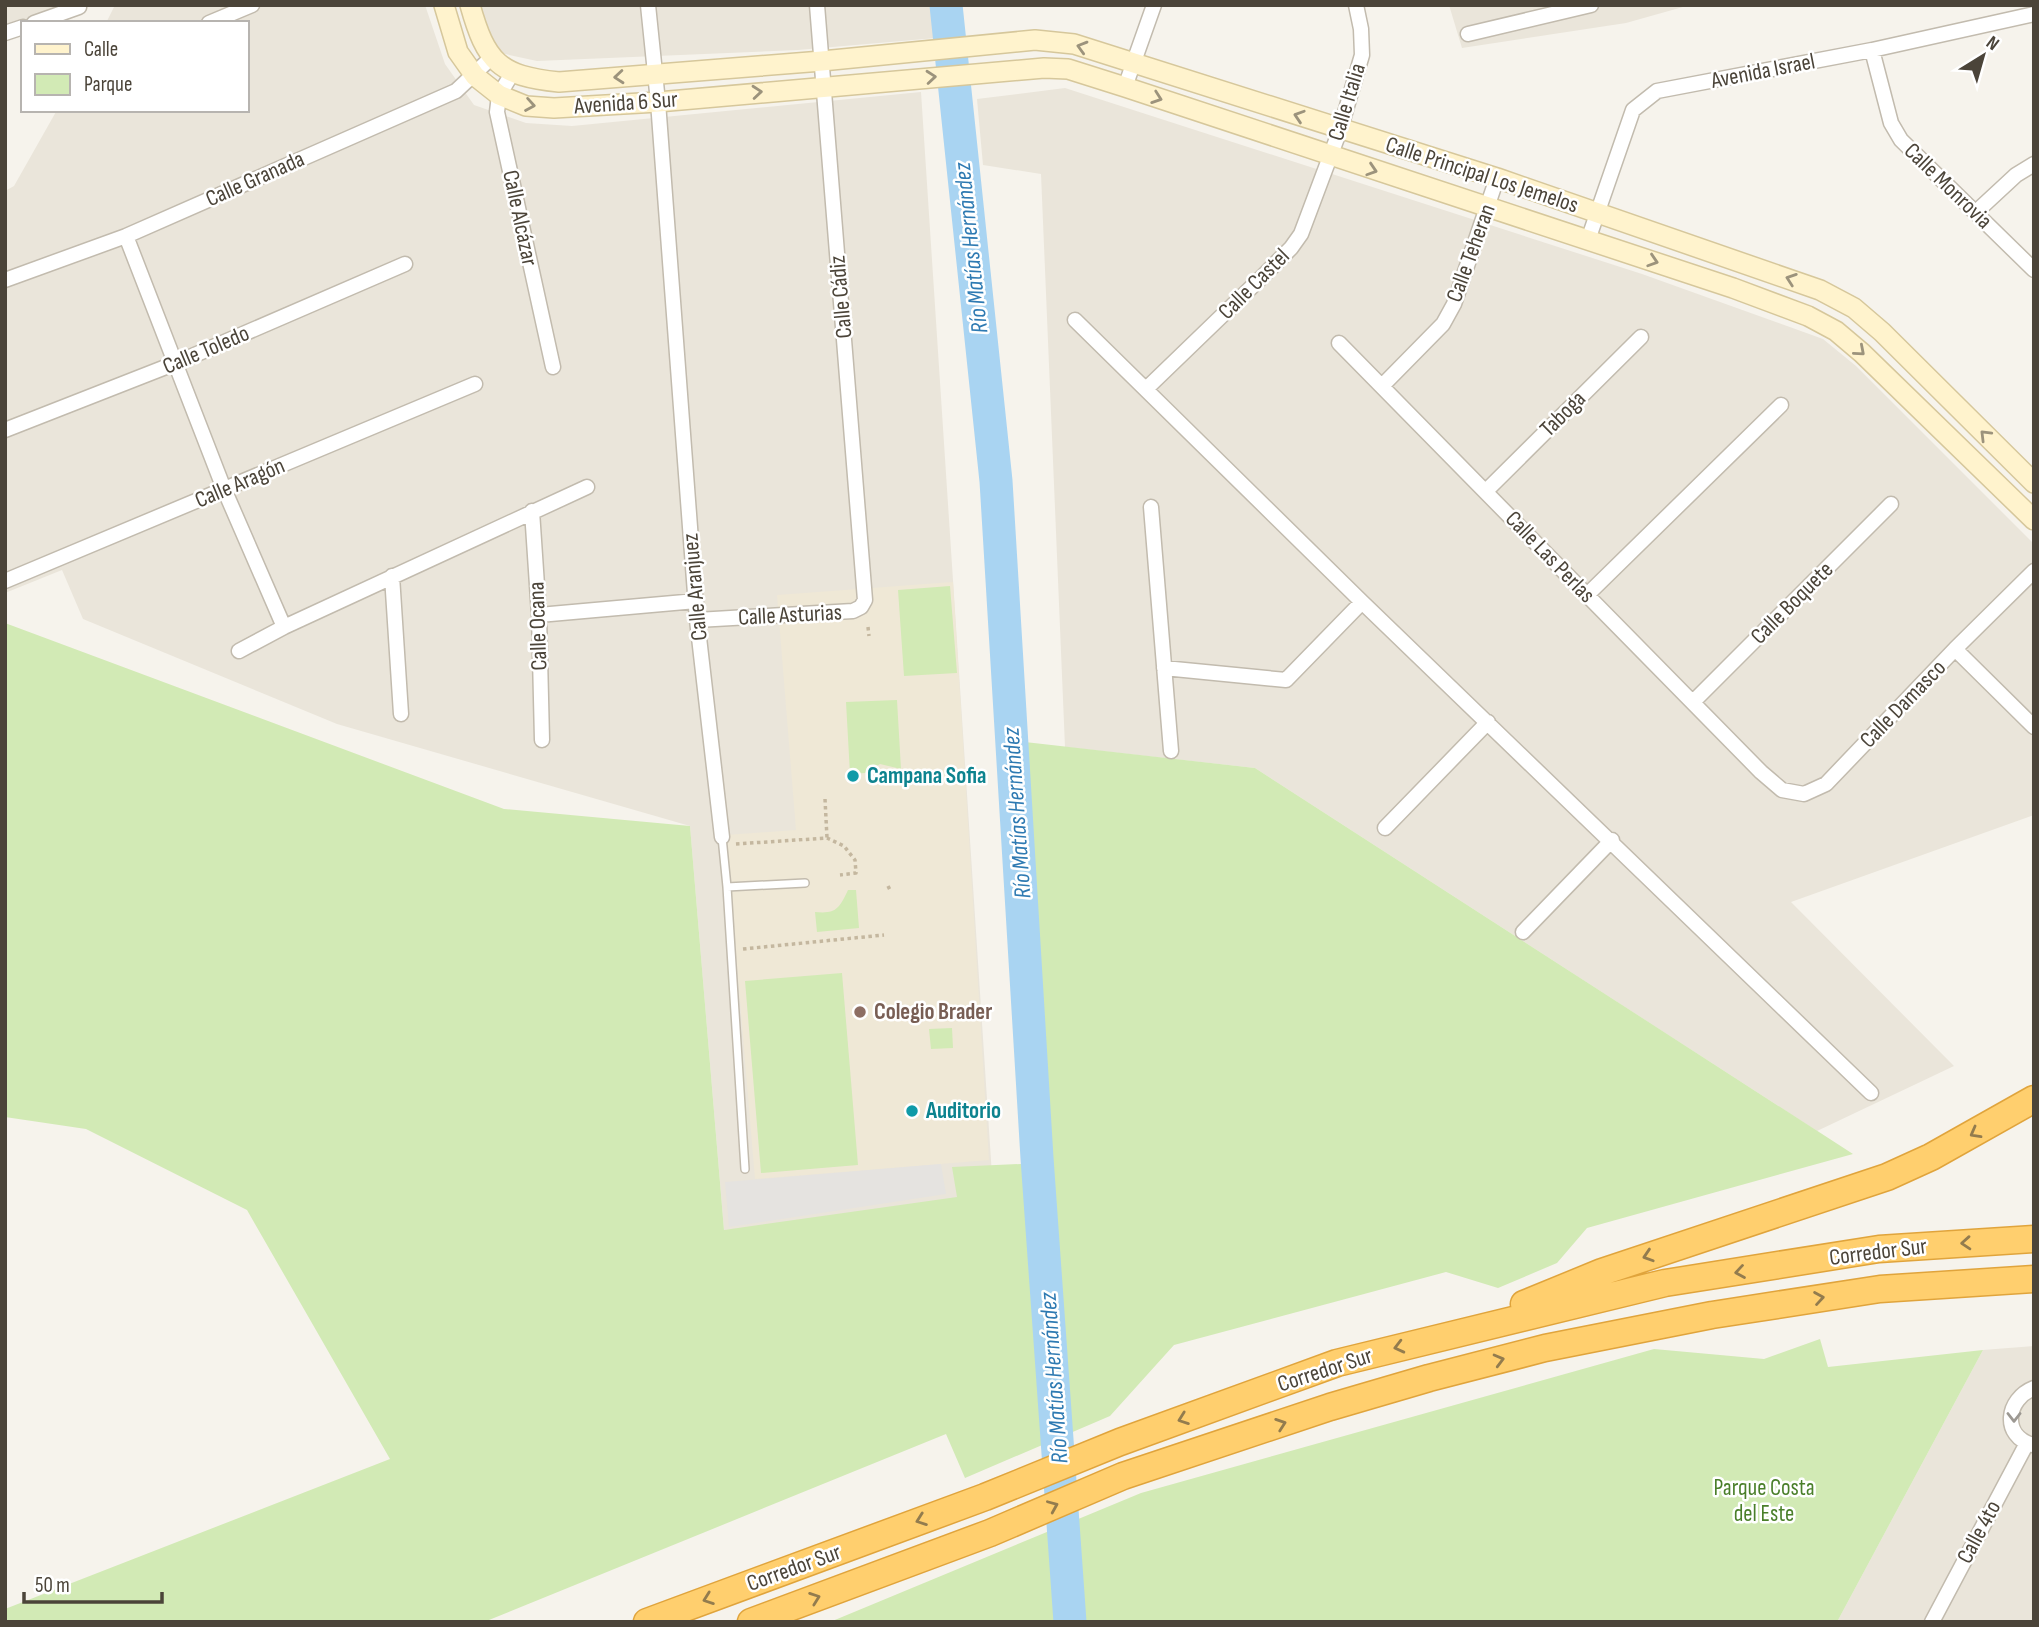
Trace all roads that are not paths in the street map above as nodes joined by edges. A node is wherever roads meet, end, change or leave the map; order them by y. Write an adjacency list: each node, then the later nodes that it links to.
1 (252, 5): 12 (street)
2 (444, 5): 21 (main road, Avenida 6 Sur)
3 (470, 5): 15 (main road, Avenida 6 Sur)
4 (648, 5): 20 (street, Calle Aranjuez)
5 (817, 5): 17 (street, Calle Cádiz)
6 (1154, 5): 18 (street)
7 (1356, 5): 27 (street, Calle Italia)
8 (1591, 5): 13 (street)
9 (79, 7): 11 (street)
10 (2034, 14): 14 (street, Avenida Israel)
11 (40, 21)
12 (214, 21)
13 (1468, 34)
14 (1872, 50): 32 (street, Avenida Israel); 33 (street, Calle Monrovia)
15 (492, 57): 19 (main road, Avenida 6 Sur); 21 (street, Calle Granada)
16 (858, 58): 17 (main road, Avenida 6 Sur); 18 (main road, Calle Principal Los Jemelos, one-way to 16)
17 (822, 61): 20 (main road, Avenida 6 Sur); 23 (street, Calle Cádiz)
18 (1134, 63): 24 (street); 27 (main road, Calle Principal Los Jemelos, one-way to 18)
19 (513, 72): 20 (main road, Avenida 6 Sur, one-way to 19); 25 (street)
20 (655, 74): 26 (street, Calle Aranjuez)
21 (475, 76): 25 (main road, Avenida 6 Sur); 34 (street, Calle Granada)
22 (863, 82): 23 (main road, Avenida 6 Sur); 24 (main road, Calle Principal Los Jemelos, one-way to 24)
23 (824, 86): 26 (main road, Avenida 6 Sur, one-way to 23); 60 (street, Calle Cádiz)
24 (1125, 87): 28 (main road, Calle Principal Los Jemelos, one-way to 28)
25 (499, 95): 26 (main road, Avenida 6 Sur, one-way to 26); 43 (street, Calle Alcázar)
26 (659, 102): 62 (street, Calle Aranjuez)
27 (1340, 130): 28 (street, Calle Italia); 30 (main road, Calle Principal Los Jemelos)
28 (1330, 157): 31 (main road, Calle Principal Los Jemelos, one-way to 31); 46 (street, Calle Castel)
29 (2034, 164): 33 (street)
30 (1497, 178): 31 (street, Calle Teheran); 32 (main road, Calle Principal Los Jemelos)
31 (1488, 207): 35 (main road, Calle Principal Los Jemelos); 45 (street, Calle Teheran)
32 (1597, 212): 35 (street, Avenida Israel); 49 (main road, Calle Principal Los Jemelos, one-way to 32)
33 (1975, 213): 37 (street, Calle Monrovia)
34 (126, 236): 38 (street, Calle Granada); 42 (street)
35 (1588, 240): 56 (main road, Calle Principal Los Jemelos, one-way to 56)
36 (405, 264): 42 (street, Calle Toledo)
37 (2034, 270)
38 (5, 280)
39 (1076, 320): 46 (street)
40 (1641, 337): 52 (street, Taboga)
41 (1339, 343): 45 (street, Calle Las Perlas)
42 (176, 363): 48 (street, Calle Toledo); 51 (street)
43 (553, 367)
44 (475, 384): 51 (street, Calle Aragón)
45 (1382, 386): 52 (street, Calle Las Perlas)
46 (1146, 389): 63 (street)
47 (1781, 405): 61 (street)
48 (5, 430)
49 (2034, 483)
50 (587, 487): 55 (street)
51 (223, 489): 59 (street, Calle Aragón); 66 (street)
52 (1486, 491): 61 (street, Calle Las Perlas)
53 (1891, 504): 70 (street, Calle Boquete)
54 (1151, 507): 69 (street)
55 (532, 511): 58 (street); 64 (street, Calle Ocana)
56 (2034, 520)
57 (2034, 571): 67 (street, Calle Damasco)
58 (391, 576): 66 (street); 71 (street)
59 (5, 582)
60 (864, 588): 65 (street, Calle Asturias)
61 (1587, 595): 70 (street, Calle Las Perlas)
62 (696, 601): 64 (street); 65 (street, Calle Aranjuez)
63 (1362, 602): 69 (street); 72 (street)
64 (539, 615): 74 (street, Calle Ocana)
65 (697, 621): 79 (street, Calle Aranjuez)
66 (284, 627): 68 (street)
67 (1955, 649): 73 (street); 76 (street, Calle Damasco)
68 (239, 651)
69 (1164, 668): 75 (street)
70 (1693, 702): 76 (street, Calle Las Perlas)
71 (401, 714)
72 (1488, 722): 77 (street); 78 (street)
73 (2034, 727)
74 (542, 740)
75 (1171, 751)
76 (1761, 772)
77 (1385, 828)
78 (1612, 840): 82 (street); 83 (street)
79 (727, 841): 81 (lane, Calle Aranjuez)
80 (805, 883): 81 (lane)
81 (727, 887): 85 (lane, Calle Aranjuez)
82 (1523, 932)
83 (1871, 1094)
84 (2034, 1098): 88 (highway, one-way to 88)
85 (746, 1169)
86 (2034, 1239): 88 (highway, Corredor Sur, one-way to 88)
87 (2034, 1279): 92 (highway, Corredor Sur, one-way to 87)
88 (1451, 1333): 91 (highway, Corredor Sur, one-way to 91)
89 (2034, 1388): 90 (street, Calle 4to, one-way to 90)
90 (2030, 1444): 93 (street, Calle 4to)
91 (647, 1622)
92 (751, 1622)
93 (1932, 1622)

